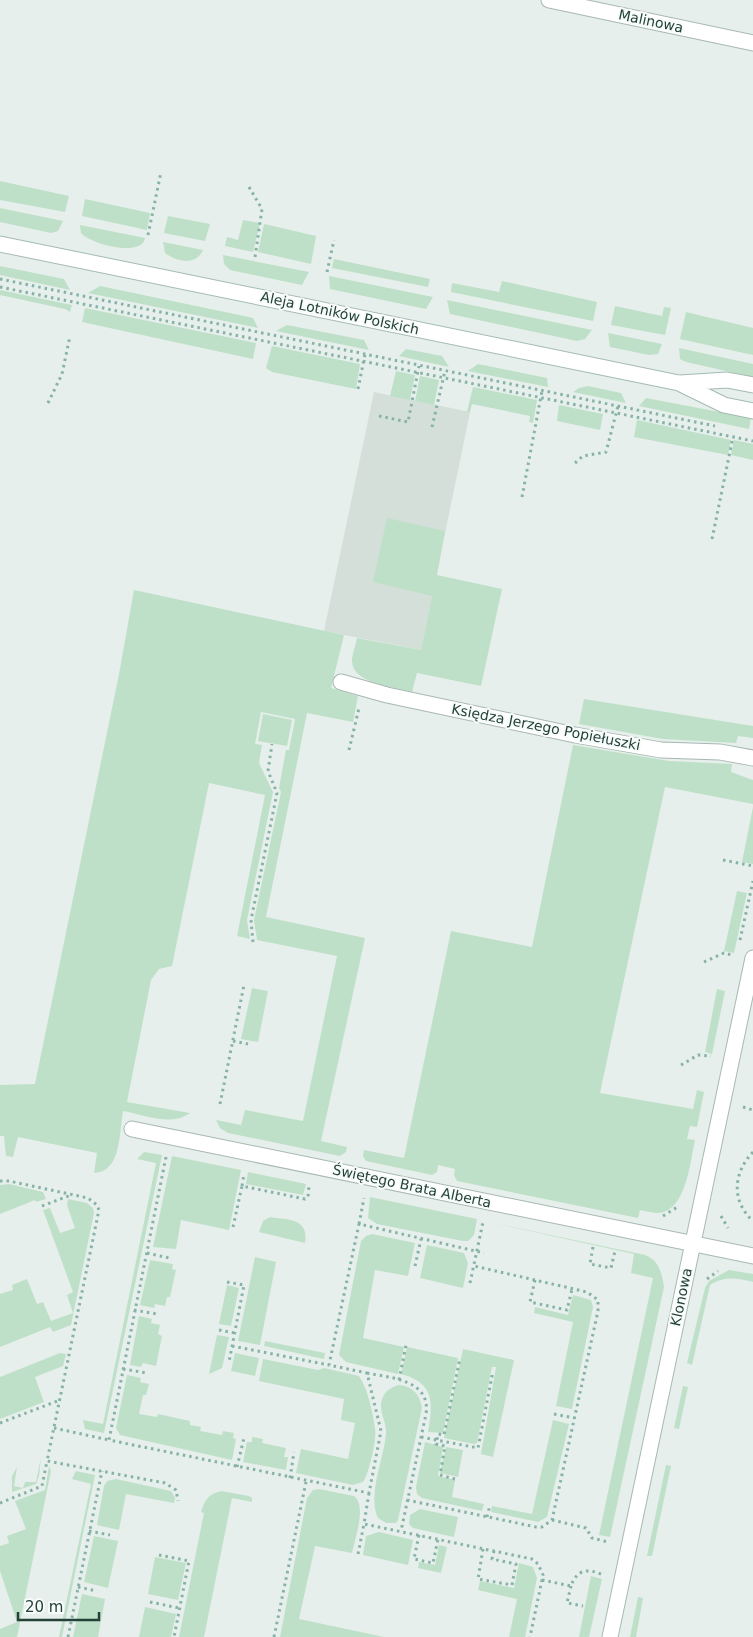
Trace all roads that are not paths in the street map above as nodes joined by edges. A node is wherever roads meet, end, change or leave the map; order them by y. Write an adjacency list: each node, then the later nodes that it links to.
1 (549, 0): 2 (street, Malinowa)
2 (753, 43)
3 (0, 244): 4 (street, Aleja Lotników Polskich)
4 (679, 383): 5 (street, Aleja Lotników Polskich); 6 (street, Aleja Lotników Polskich)
5 (753, 385)
6 (753, 411)
7 (341, 682): 8 (street, Księdza Jerzego Popiełuszki)
8 (753, 758)
9 (753, 958): 11 (street, Klonowa)
10 (132, 1129): 11 (street, Świętego Brata Alberta)
11 (693, 1243): 12 (street, Świętego Brata Alberta); 13 (street, Klonowa)
12 (753, 1256)
13 (610, 1637)

